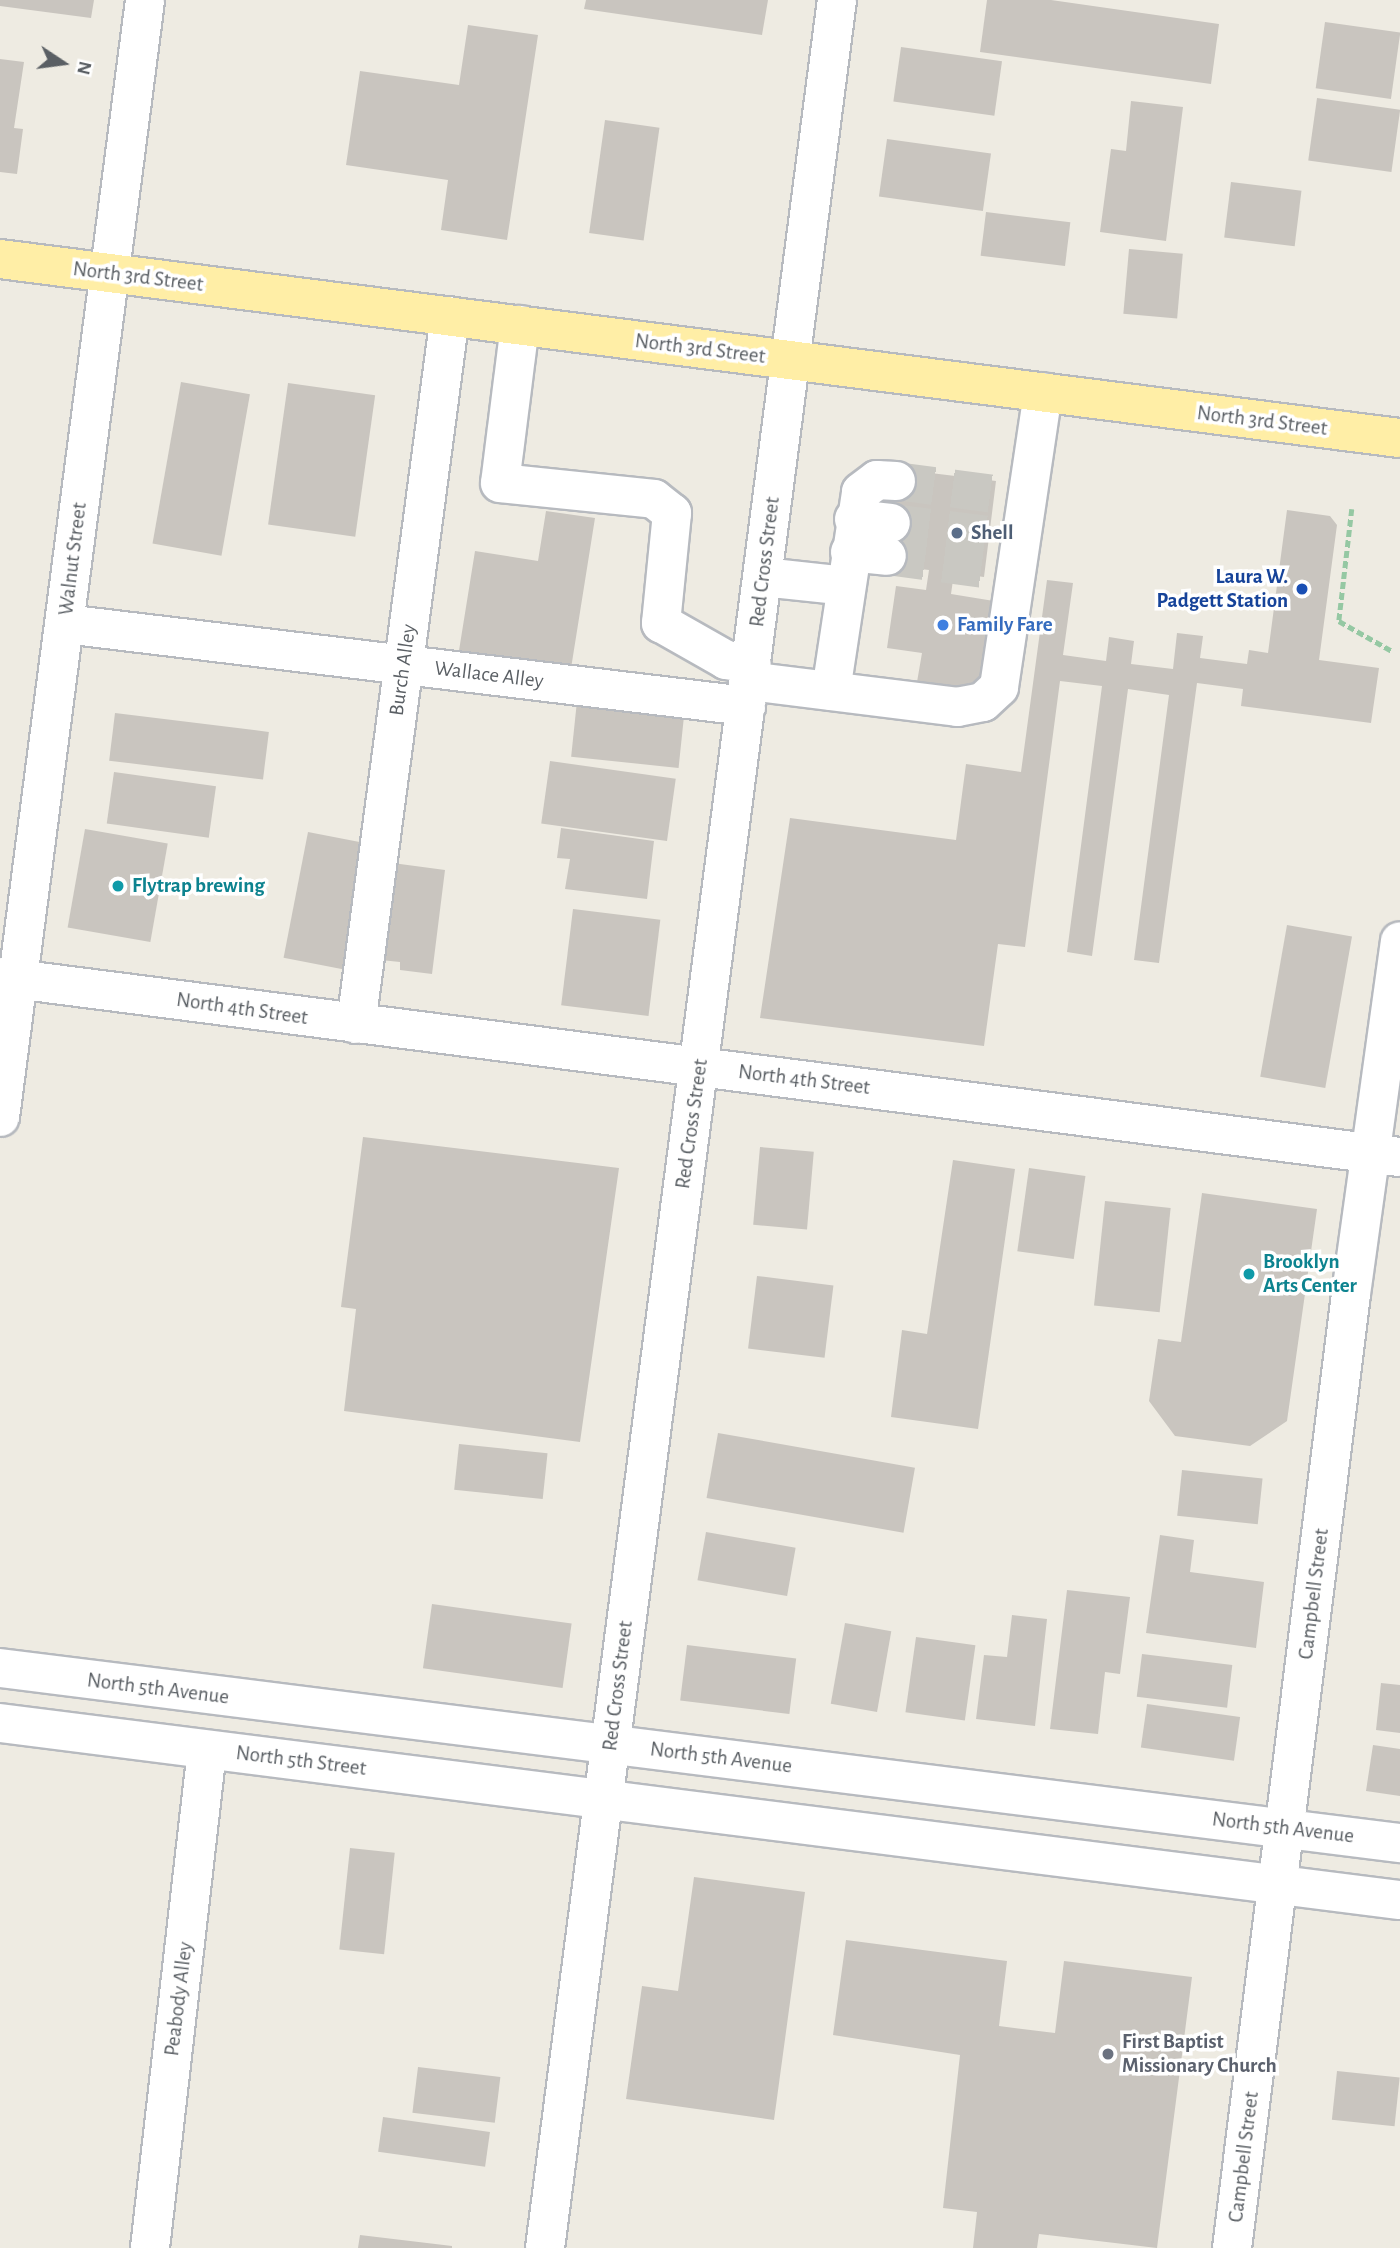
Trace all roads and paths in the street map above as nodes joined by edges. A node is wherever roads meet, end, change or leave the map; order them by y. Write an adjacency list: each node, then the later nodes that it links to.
1 (145, 0): 4 (street, Walnut Street)
2 (838, 0): 7 (street, Red Cross Street)
3 (0, 259): 4 (main road, North 3rd Street)
4 (109, 274): 5 (main road, North 3rd Street); 15 (street, Walnut Street)
5 (450, 316): 6 (main road, North 3rd Street); 17 (street, Burch Alley)
6 (520, 325): 7 (main road, North 3rd Street); 18 (street)
7 (790, 360): 8 (main road, North 3rd Street); 14 (street, Red Cross Street)
8 (1043, 392): 9 (main road, North 3rd Street); 19 (street)
9 (1400, 438)
10 (896, 481): 13 (street)
11 (1352, 509): 16 (path)
12 (889, 540): 13 (street)
13 (850, 552): 14 (street); 19 (street)
14 (763, 577): 18 (street, Red Cross Street)
15 (65, 624): 17 (street, Wallace Alley); 21 (street, Walnut Street)
16 (1392, 652)
17 (404, 665): 18 (street, Wallace Alley); 22 (street, Burch Alley)
18 (749, 684): 19 (street); 23 (street, Red Cross Street)
19 (831, 691)
20 (1400, 941): 25 (street, Campbell Street)
21 (9, 978): 22 (street, North 4th Street); 24 (street, Walnut Street)
22 (356, 1024): 23 (street, North 4th Street)
23 (699, 1066): 25 (street, North 4th Street); 28 (street, Red Cross Street)
24 (0, 1117)
25 (1386, 1155): 31 (street, Campbell Street)
26 (0, 1668): 28 (street, North 5th Avenue)
27 (0, 1723): 29 (street, North 5th Street)
28 (610, 1744): 30 (street, Red Cross Street); 31 (street, North 5th Avenue)
29 (207, 1750): 30 (street, North 5th Street); 35 (street, Peabody Alley)
30 (603, 1798): 33 (street); 36 (street, Red Cross Street)
31 (1286, 1828): 32 (street, North 5th Avenue); 33 (street, Campbell Street)
32 (1400, 1843)
33 (1278, 1884): 34 (street); 37 (street, Campbell Street)
34 (1400, 1900)
35 (150, 2248)
36 (545, 2248)
37 (1232, 2248)

